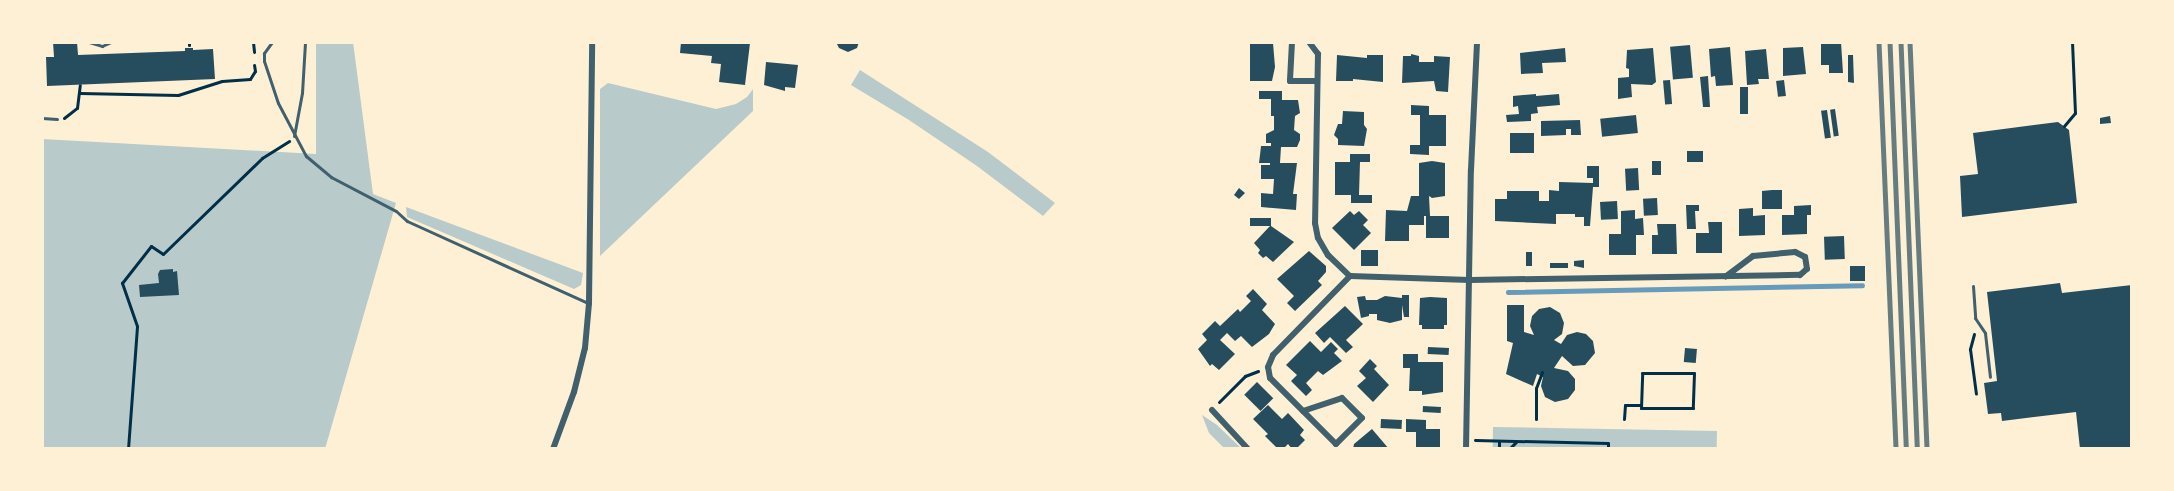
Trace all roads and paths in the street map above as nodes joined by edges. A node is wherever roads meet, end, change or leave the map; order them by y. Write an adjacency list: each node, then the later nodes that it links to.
1 (89, 42): 2 (lane)
2 (111, 42)
3 (253, 42): 13 (path)
4 (272, 42): 17 (lane)
5 (304, 42): 17 (lane)
6 (592, 42): 22 (street)
7 (1292, 42): 11 (street)
8 (1309, 42): 11 (street)
9 (1476, 42): 20 (street)
10 (2072, 42): 16 (path)
11 (1317, 81): 18 (street)
12 (80, 85): 13 (path)
13 (80, 93): 15 (path)
14 (42, 118): 15 (lane)
15 (57, 119)
16 (2064, 126)
17 (294, 138): 22 (lane); 36 (path)
18 (1350, 276): 20 (street); 24 (street)
19 (1726, 276): 19 (street); 20 (street)
20 (1470, 280): 33 (street)
21 (1973, 286): 23 (lane)
22 (589, 303): 37 (street)
23 (1975, 318): 26 (lane); 27 (path)
24 (1268, 367): 29 (path); 30 (street)
25 (1542, 372): 31 (path)
26 (1990, 376)
27 (1976, 394)
28 (1641, 405): 28 (path); 32 (path)
29 (1212, 410): 38 (street)
30 (1303, 411): 30 (street)
31 (1536, 419)
32 (1624, 419)
33 (1467, 440): 34 (path); 39 (street)
34 (1499, 441): 35 (path); 40 (path)
35 (1516, 441): 41 (path); 42 (path)
36 (128, 449)
37 (553, 449)
38 (1248, 449)
39 (1466, 449)
40 (1499, 449)
41 (1509, 449)
42 (1608, 449)

